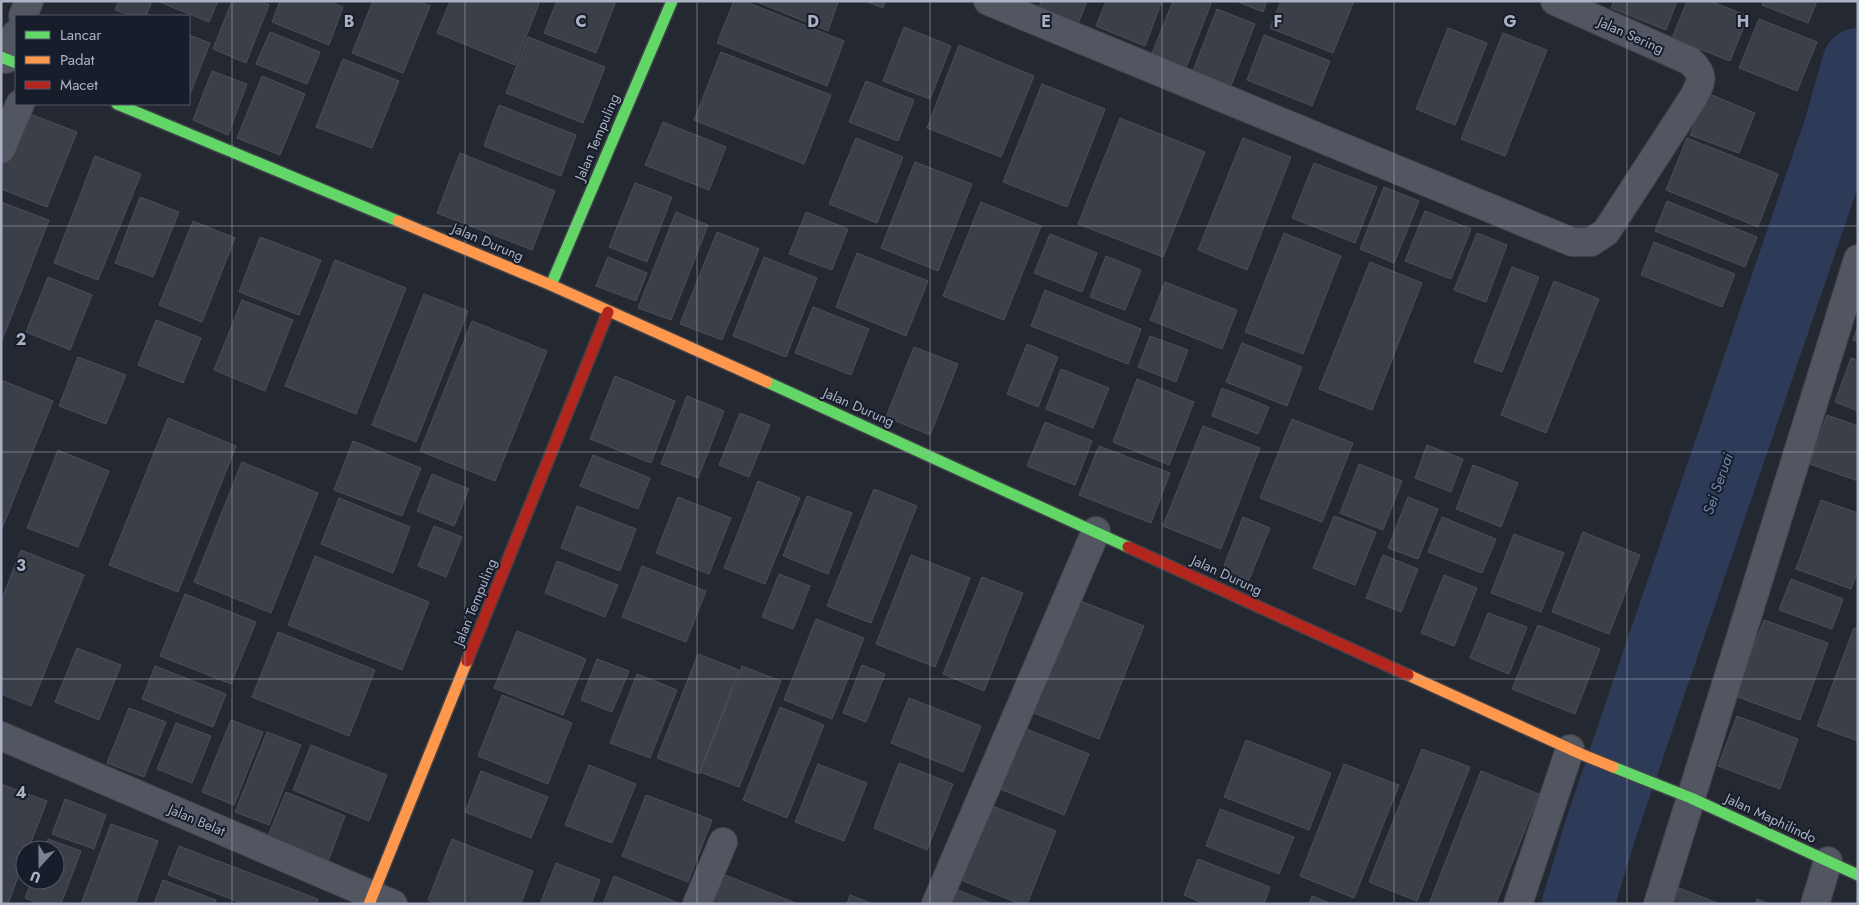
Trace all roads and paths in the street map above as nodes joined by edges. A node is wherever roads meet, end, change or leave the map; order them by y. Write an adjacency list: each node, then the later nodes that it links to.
1 (29, 1): 5 (street)
2 (672, 1): 12 (street, Jalan Tempuling)
3 (988, 1): 4 (street, Jalan Sering)
4 (1556, 1)
5 (23, 15)
6 (15, 37): 7 (street)
7 (8, 60)
8 (20, 105): 10 (street)
9 (119, 105): 12 (street, Jalan Durung)
10 (1, 149)
11 (1858, 260): 17 (street)
12 (550, 285): 13 (street, Jalan Durung)
13 (608, 312): 14 (street, Jalan Durung); 21 (street, Jalan Tempuling)
14 (1096, 531): 16 (street, Jalan Durung); 23 (street)
15 (1, 736): 21 (street, Jalan Belat)
16 (1575, 751): 17 (street, Jalan Durung); 24 (street)
17 (1681, 794): 19 (street, Jalan Maphilindo); 25 (street)
18 (723, 842): 22 (street)
19 (1828, 861): 20 (street, Jalan Maphilindo); 26 (street)
20 (1858, 875)
21 (379, 901)
22 (697, 904)
23 (936, 904)
24 (1518, 904)
25 (1658, 904)
26 (1815, 904)

